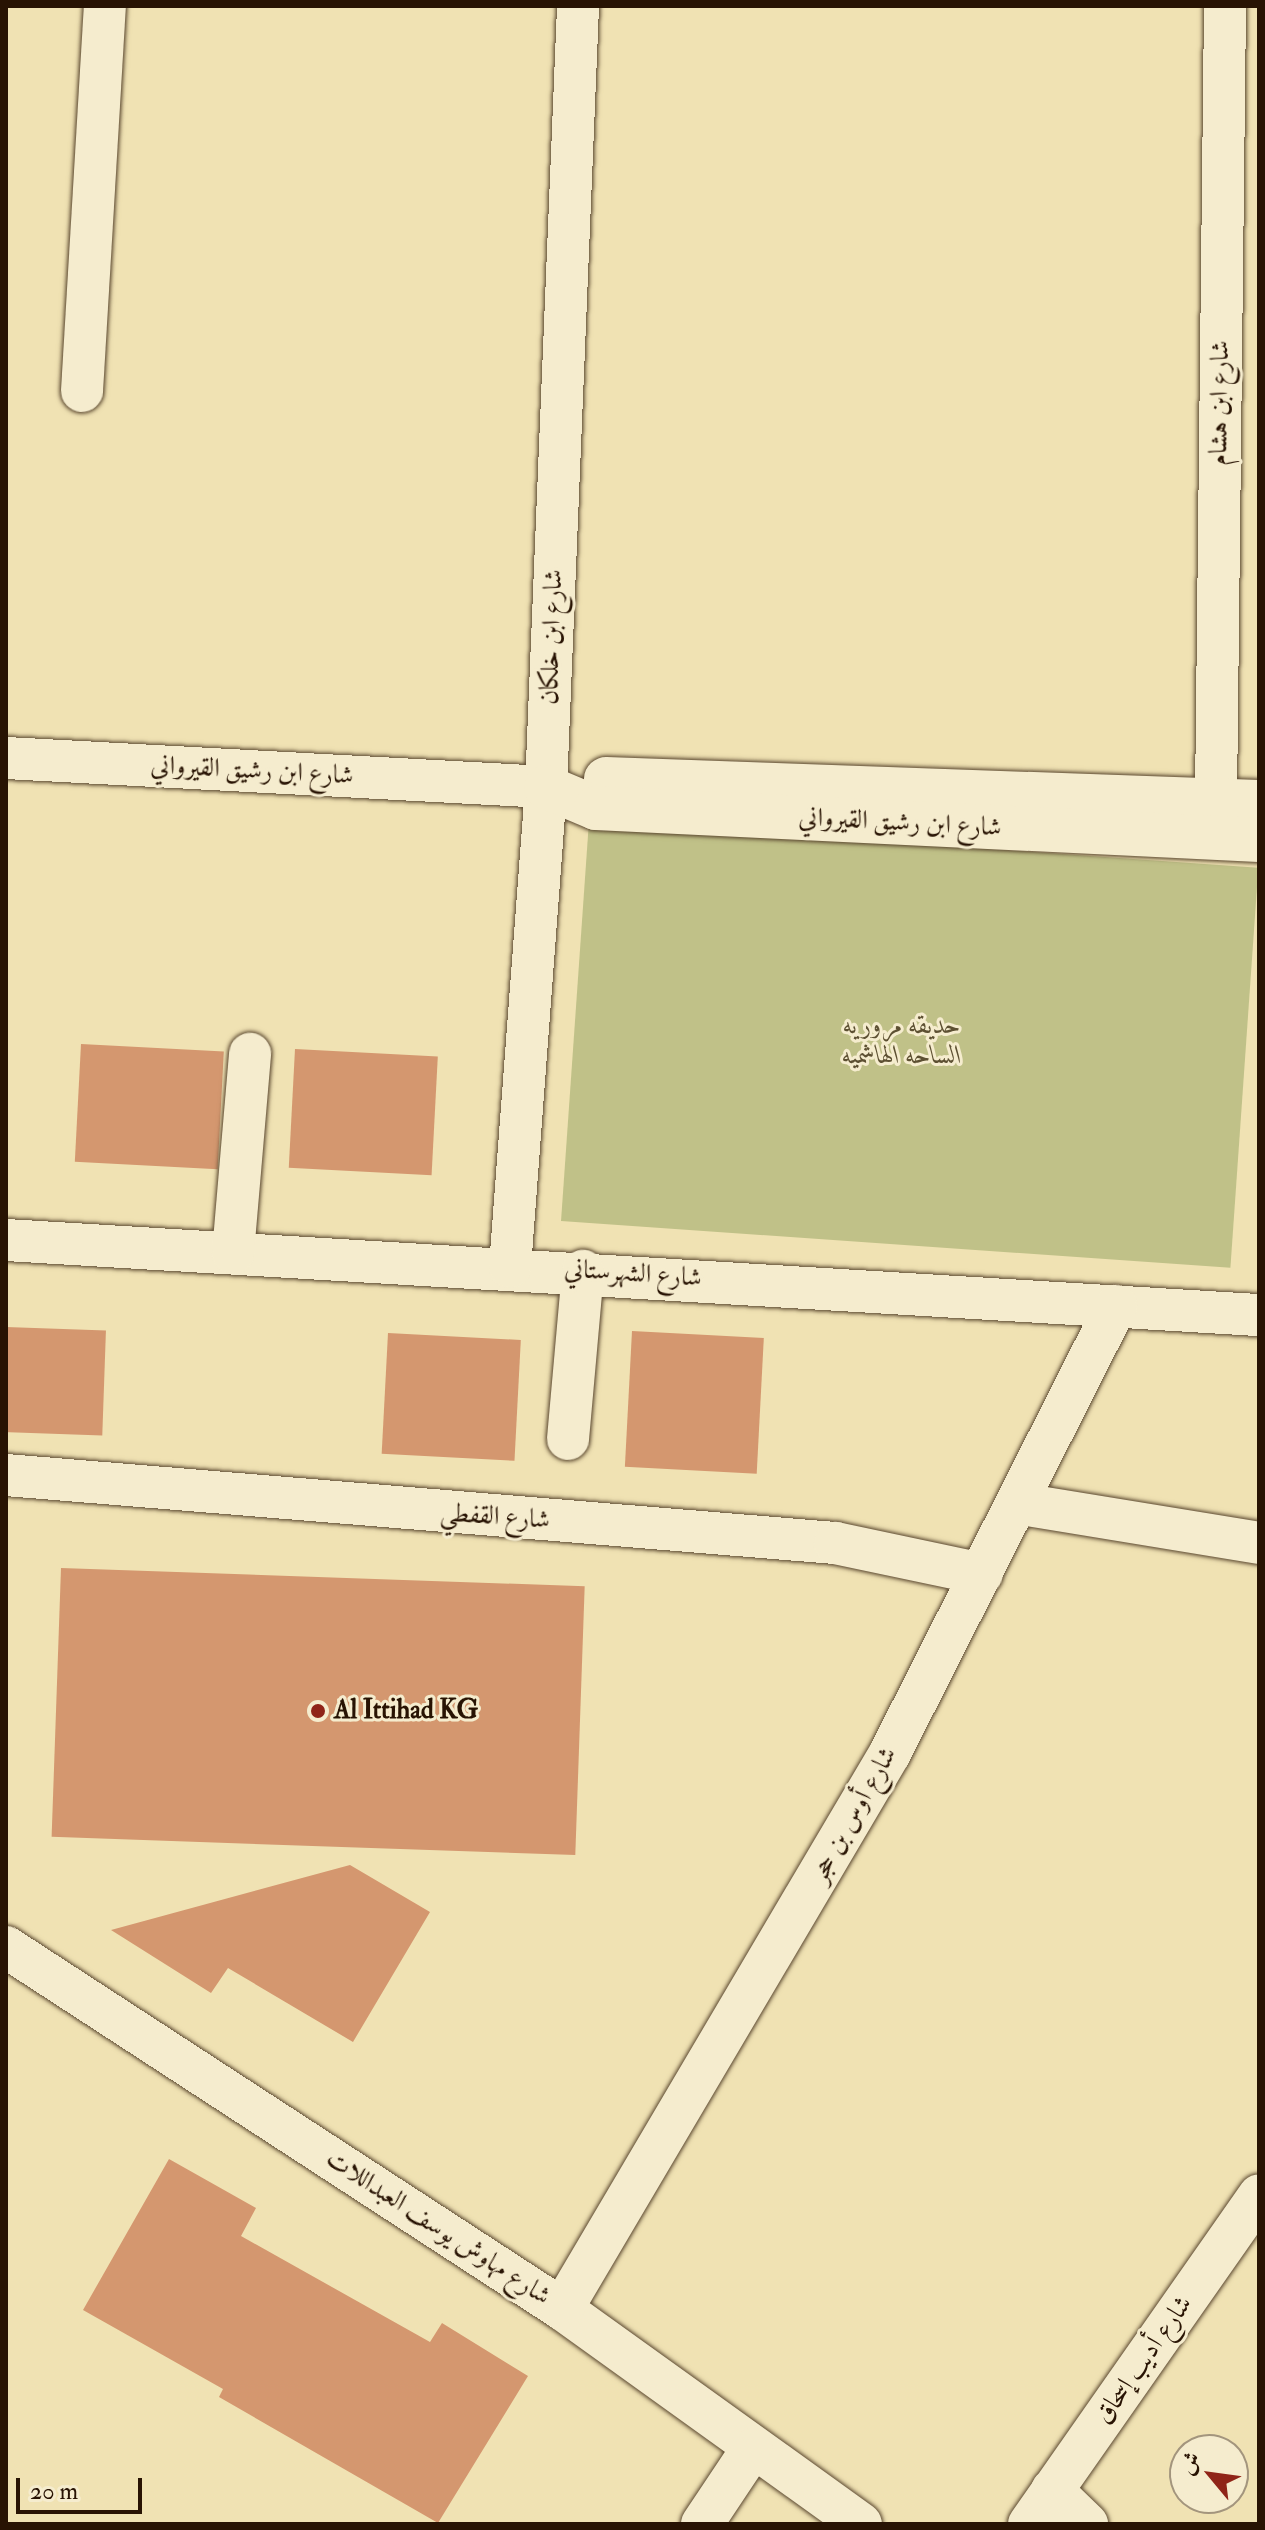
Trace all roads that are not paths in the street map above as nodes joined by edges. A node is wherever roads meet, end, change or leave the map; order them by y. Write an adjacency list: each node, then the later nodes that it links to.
1 (105, 6): 4 (street)
2 (578, 6): 6 (street, شارع ابن خلكان)
3 (1225, 6): 7 (street, شارع ابن هشام)
4 (82, 391)
5 (6, 758): 6 (street, شارع ابن رشيق القيرواني)
6 (546, 787): 7 (main road, شارع ابن رشيق القيرواني); 9 (main road, شارع ابن رشيق القيرواني); 13 (street, شارع ابن خلكان)
7 (1216, 800): 8 (main road, شارع ابن رشيق القيرواني)
8 (1259, 802)
9 (1259, 840)
10 (250, 1054): 12 (street)
11 (6, 1240): 12 (street, شارع الشهرستاني)
12 (233, 1253): 13 (street, شارع الشهرستاني)
13 (510, 1267): 14 (street, شارع الشهرستاني)
14 (583, 1271): 15 (street, شارع الشهرستاني); 17 (street)
15 (1116, 1306): 16 (street, شارع الشهرستاني); 19 (street, شارع أوس بن حجر)
16 (1259, 1315)
17 (568, 1439)
18 (6, 1475): 21 (street, شارع القفطي)
19 (1021, 1504): 20 (street); 21 (street, شارع أوس بن حجر)
20 (1259, 1543)
21 (982, 1574): 24 (street, شارع أوس بن حجر)
22 (6, 1947): 24 (street, شارع مهاوش يوسف العبداللات)
23 (1259, 2195): 26 (street, شارع أديب إسحاق)
24 (562, 2309): 25 (street, شارع مهاوش يوسف العبداللات)
25 (752, 2449): 27 (street); 28 (street, شارع مهاوش يوسف العبداللات)
26 (1052, 2490): 29 (street, شارع أديب إسحاق); 30 (street)
27 (702, 2524)
28 (861, 2524)
29 (1029, 2524)
30 (1087, 2524)

